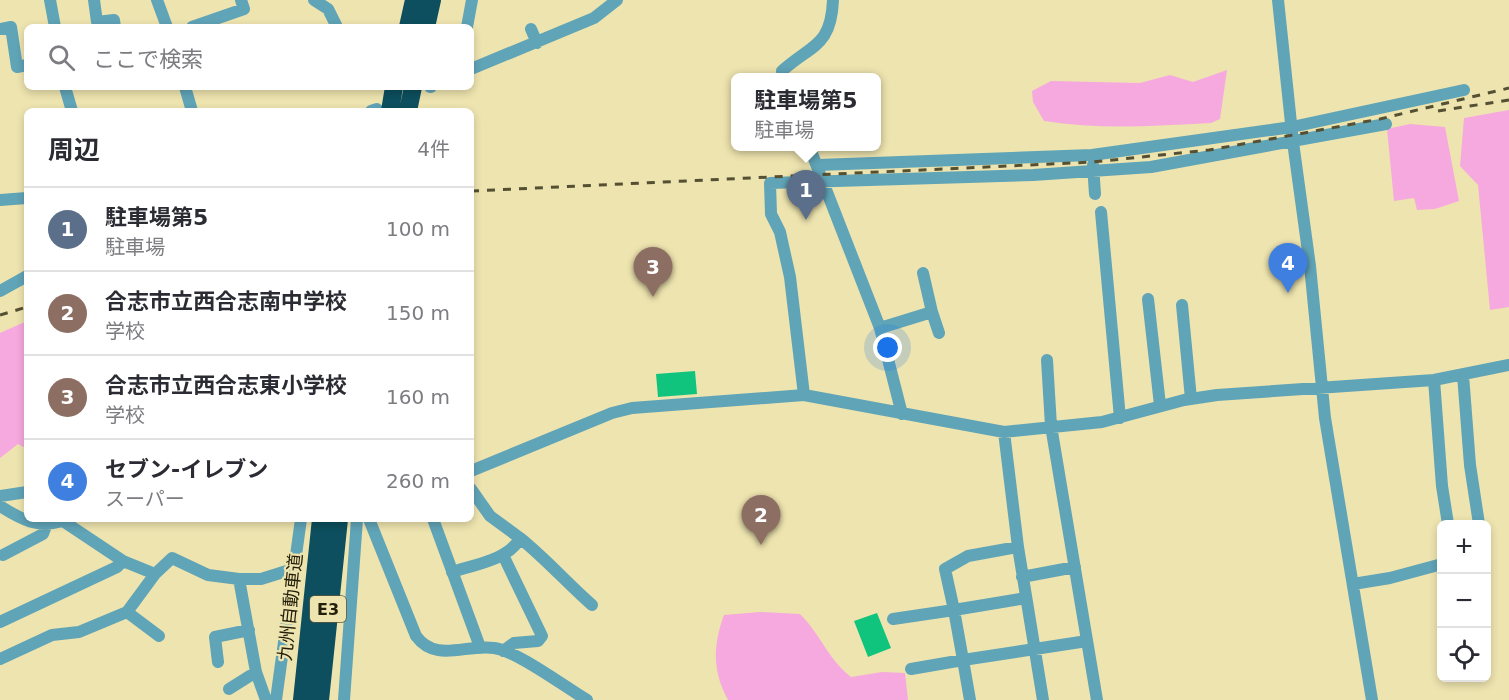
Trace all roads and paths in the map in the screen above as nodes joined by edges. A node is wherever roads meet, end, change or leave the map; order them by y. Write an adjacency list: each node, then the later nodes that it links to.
1 (50, 0): 12 (street)
2 (94, 0): 13 (street)
3 (157, 0): 14 (street)
4 (242, 0): 15 (street)
5 (314, 0): 16 (street)
6 (414, 0): 17 (highway)
7 (432, 0): 18 (highway)
8 (472, 0): 19 (street)
9 (617, 0): 22 (street)
10 (833, 0): 25 (street)
11 (1278, 0): 36 (street)
12 (54, 24)
13 (115, 24)
14 (166, 24)
15 (201, 24)
16 (336, 24)
17 (409, 24)
18 (427, 24)
19 (468, 24)
20 (0, 29): 23 (street)
21 (531, 29): 22 (street)
22 (537, 43): 24 (street)
23 (24, 66)
24 (474, 68)
25 (782, 73)
26 (66, 90): 31 (street)
27 (189, 90): 32 (street)
28 (392, 90): 33 (highway, bridge)
29 (412, 90): 34 (highway, bridge)
30 (1464, 90): 36 (street)
31 (70, 108)
32 (192, 108)
33 (380, 108)
34 (409, 108)
35 (1386, 124): 37 (street)
36 (1292, 127): 37 (street); 39 (street)
37 (1293, 141): 41 (street); 59 (street)
38 (811, 151): 40 (street)
39 (1092, 155): 40 (street); 41 (street)
40 (818, 165): 42 (street)
41 (1094, 172): 42 (street); 43 (street)
42 (824, 182): 53 (street); 60 (street)
43 (1095, 194)
44 (24, 198): 45 (street)
45 (0, 200)
46 (1101, 212): 64 (street)
47 (922, 273): 52 (street)
48 (24, 278): 49 (street)
49 (0, 291)
50 (1148, 299): 62 (street)
51 (1182, 305): 61 (street)
52 (933, 312): 53 (street); 54 (street)
53 (880, 328): 63 (street)
54 (939, 333)
55 (1047, 360): 65 (street)
56 (1509, 364): 57 (street)
57 (1463, 375): 58 (street); 74 (street)
58 (1434, 380): 59 (street); 73 (street)
59 (1321, 387): 61 (street); 95 (street)
60 (804, 395): 63 (street); 67 (street)
61 (1191, 399): 62 (street)
62 (1160, 405): 64 (street)
63 (902, 414): 66 (street)
64 (1120, 418): 65 (street)
65 (1051, 426): 66 (street); 89 (street)
66 (1004, 432): 84 (street)
67 (474, 470)
68 (24, 492): 70 (street)
69 (474, 493): 83 (street)
70 (0, 496)
71 (0, 506): 72 (street)
72 (24, 520)
73 (1448, 520)
74 (1478, 520)
75 (30, 522): 82 (street)
76 (301, 522): 90 (street)
77 (321, 522): 116 (highway, 九州自動車道 / E3)
78 (339, 522): 117 (highway, E3)
79 (357, 522): 118 (street)
80 (370, 522): 105 (street)
81 (434, 522): 91 (street)
82 (46, 526): 85 (street); 87 (street)
83 (520, 538): 86 (street); 97 (street)
84 (1018, 547): 93 (street); 98 (street)
85 (3, 555)
86 (504, 555): 91 (street); 107 (street)
87 (123, 561): 92 (street); 101 (street)
88 (1437, 565): 95 (street)
89 (1075, 567): 93 (street); 104 (street)
90 (293, 569): 94 (street); 115 (street)
91 (452, 572): 105 (street)
92 (155, 574): 94 (street); 99 (street)
93 (1022, 577): 96 (street)
94 (239, 579): 102 (street)
95 (1353, 584): 123 (street)
96 (1026, 598): 98 (street); 106 (street)
97 (592, 605)
98 (954, 610): 100 (street); 109 (street)
99 (127, 612): 103 (street); 108 (street)
100 (893, 619)
101 (0, 622)
102 (249, 630): 110 (street); 112 (street)
103 (159, 636)
104 (1087, 641): 106 (street); 122 (street)
105 (480, 647): 107 (street)
106 (1034, 649): 109 (street); 121 (street)
107 (503, 651): 119 (street)
108 (0, 659)
109 (963, 660): 111 (street); 120 (street)
110 (218, 662)
111 (911, 669)
112 (256, 672): 113 (street); 114 (street)
113 (228, 689)
114 (266, 700)
115 (276, 700)
116 (302, 700)
117 (320, 700)
118 (344, 700)
119 (587, 700)
120 (970, 700)
121 (1043, 700)
122 (1097, 700)
123 (1372, 700)

